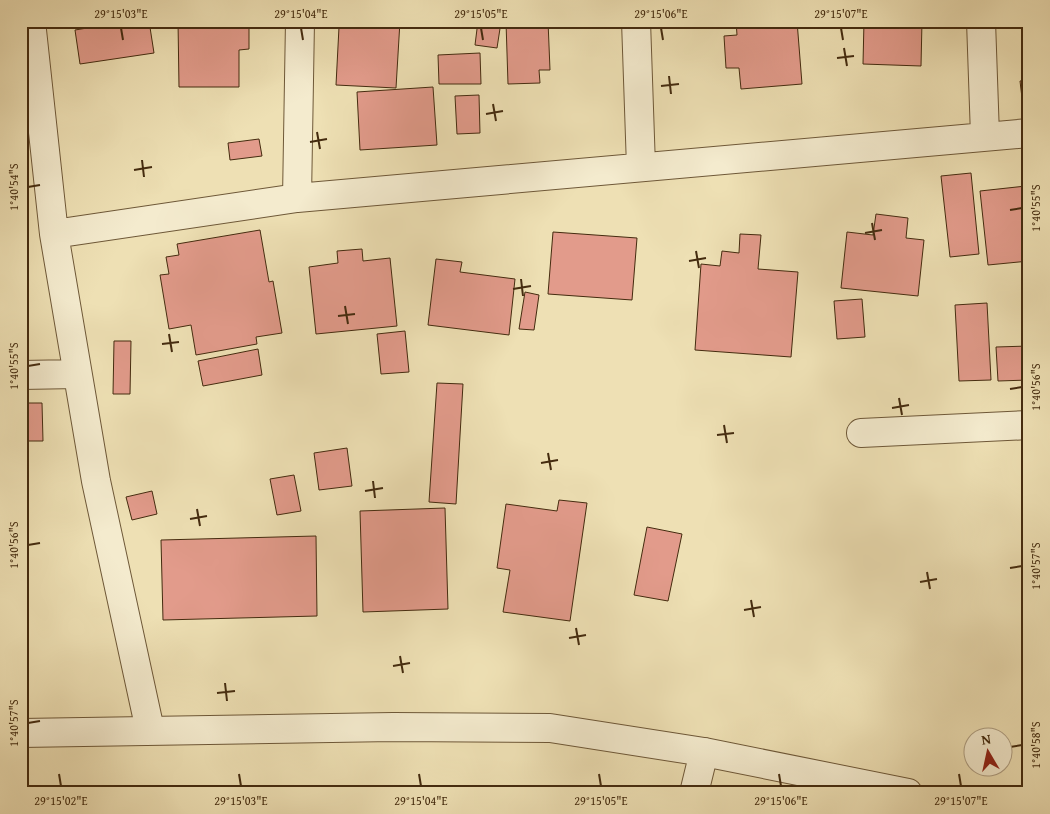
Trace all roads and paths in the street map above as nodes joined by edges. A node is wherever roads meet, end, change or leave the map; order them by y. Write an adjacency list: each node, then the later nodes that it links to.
1 (31, 21): 9 (street)
2 (300, 21): 8 (street)
3 (636, 21): 7 (street)
4 (981, 21): 6 (street)
5 (1029, 133): 6 (street)
6 (986, 136): 7 (street)
7 (641, 167): 8 (street)
8 (297, 198): 9 (street)
9 (54, 234): 10 (street)
10 (78, 374): 11 (street); 14 (street)
11 (21, 375)
12 (1029, 425): 13 (street)
13 (861, 433)
14 (150, 730): 15 (street); 16 (street)
15 (21, 733)
16 (704, 752): 17 (street); 18 (street)
17 (694, 793)
18 (908, 793)

